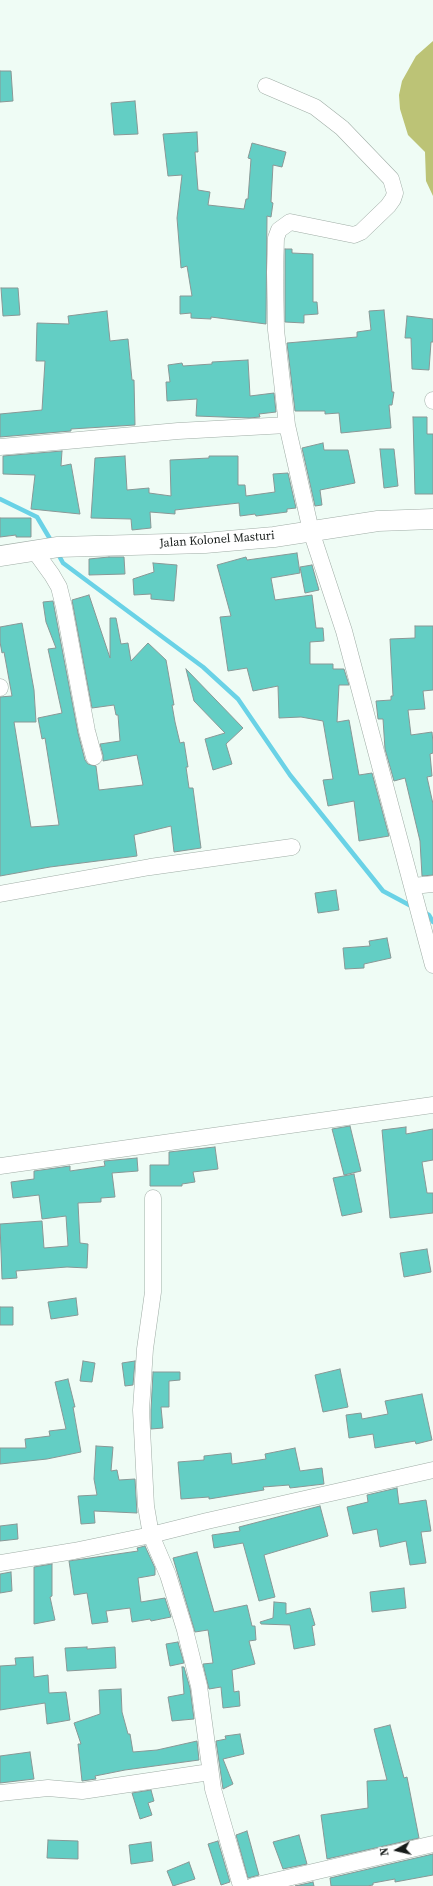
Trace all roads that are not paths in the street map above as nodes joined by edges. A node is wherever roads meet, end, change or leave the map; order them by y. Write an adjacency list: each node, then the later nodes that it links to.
1 (266, 86): 2 (street)
2 (287, 425): 3 (street); 5 (street)
3 (0, 448)
4 (433, 519): 5 (main road, Jalan Kolonel Masturi)
5 (311, 531): 6 (main road, Jalan Kolonel Masturi); 11 (street)
6 (45, 549): 7 (main road, Jalan Kolonel Masturi); 8 (street)
7 (0, 556)
8 (94, 757)
9 (292, 847): 12 (street)
10 (433, 884): 11 (street)
11 (413, 886): 13 (street)
12 (0, 894)
13 (433, 965)
14 (433, 1105): 15 (street)
15 (0, 1166)
16 (153, 1198): 18 (street)
17 (433, 1470): 18 (street)
18 (151, 1535): 19 (street); 20 (street)
19 (0, 1563)
20 (210, 1772): 21 (street); 23 (street)
21 (0, 1793)
22 (433, 1844): 24 (street)
23 (241, 1886)
24 (253, 1886)

